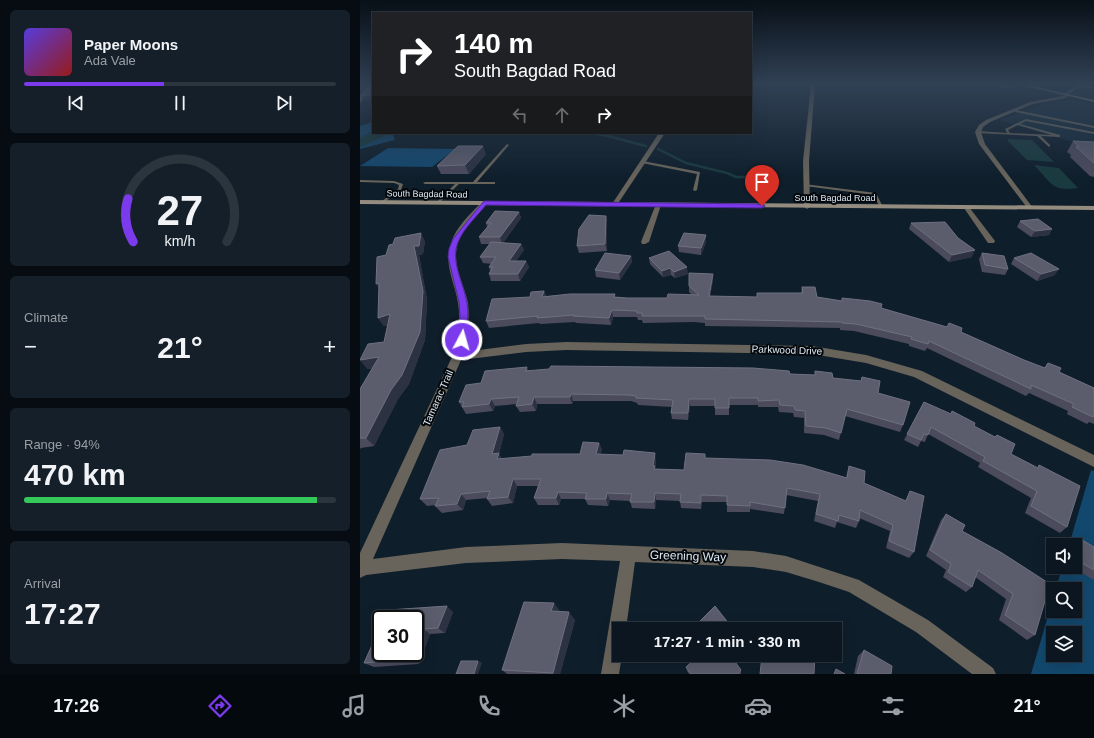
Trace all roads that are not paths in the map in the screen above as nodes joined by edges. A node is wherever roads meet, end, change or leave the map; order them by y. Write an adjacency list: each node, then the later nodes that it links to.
1 (811, 116): 21 (street)
2 (1001, 116): 8 (street)
3 (1032, 116): 5 (lane)
4 (1043, 116): 7 (lane)
5 (1026, 120): 6 (lane); 9 (lane)
6 (1017, 124): 11 (lane); 12 (lane)
7 (1094, 126)
8 (978, 132): 11 (lane); 32 (street)
9 (1094, 133)
10 (662, 134): 15 (street)
11 (1009, 134): 12 (lane)
12 (1038, 135): 14 (lane)
13 (508, 145): 19 (lane)
14 (1049, 146)
15 (643, 162): 22 (lane); 27 (street)
16 (360, 181): 24 (lane)
17 (425, 183): 18 (lane)
18 (458, 183): 19 (lane); 25 (lane)
19 (474, 183): 20 (lane)
20 (494, 183)
21 (804, 185): 29 (street); 30 (lane)
22 (695, 190)
23 (360, 202): 24 (main road, South Bagdad Road)
24 (383, 202): 25 (main road, South Bagdad Road)
25 (438, 203): 26 (main road, South Bagdad Road)
26 (484, 203): 27 (main road, South Bagdad Road); 36 (street, Tamarac Trail)
27 (615, 204): 28 (main road, South Bagdad Road)
28 (658, 205): 29 (main road, South Bagdad Road); 35 (street)
29 (807, 207): 30 (main road, South Bagdad Road)
30 (881, 207): 31 (main road, South Bagdad Road)
31 (967, 208): 32 (main road, South Bagdad Road); 34 (street)
32 (1030, 208): 33 (main road, South Bagdad Road)
33 (1094, 208)
34 (991, 241)
35 (645, 242)
36 (457, 356): 37 (street, Parkwood Drive); 39 (street, Tamarac Trail)
37 (1094, 461)
38 (629, 553): 39 (street, Greening Way); 40 (street); 41 (street, Greening Way)
39 (360, 569)
40 (610, 674)
41 (986, 674)

